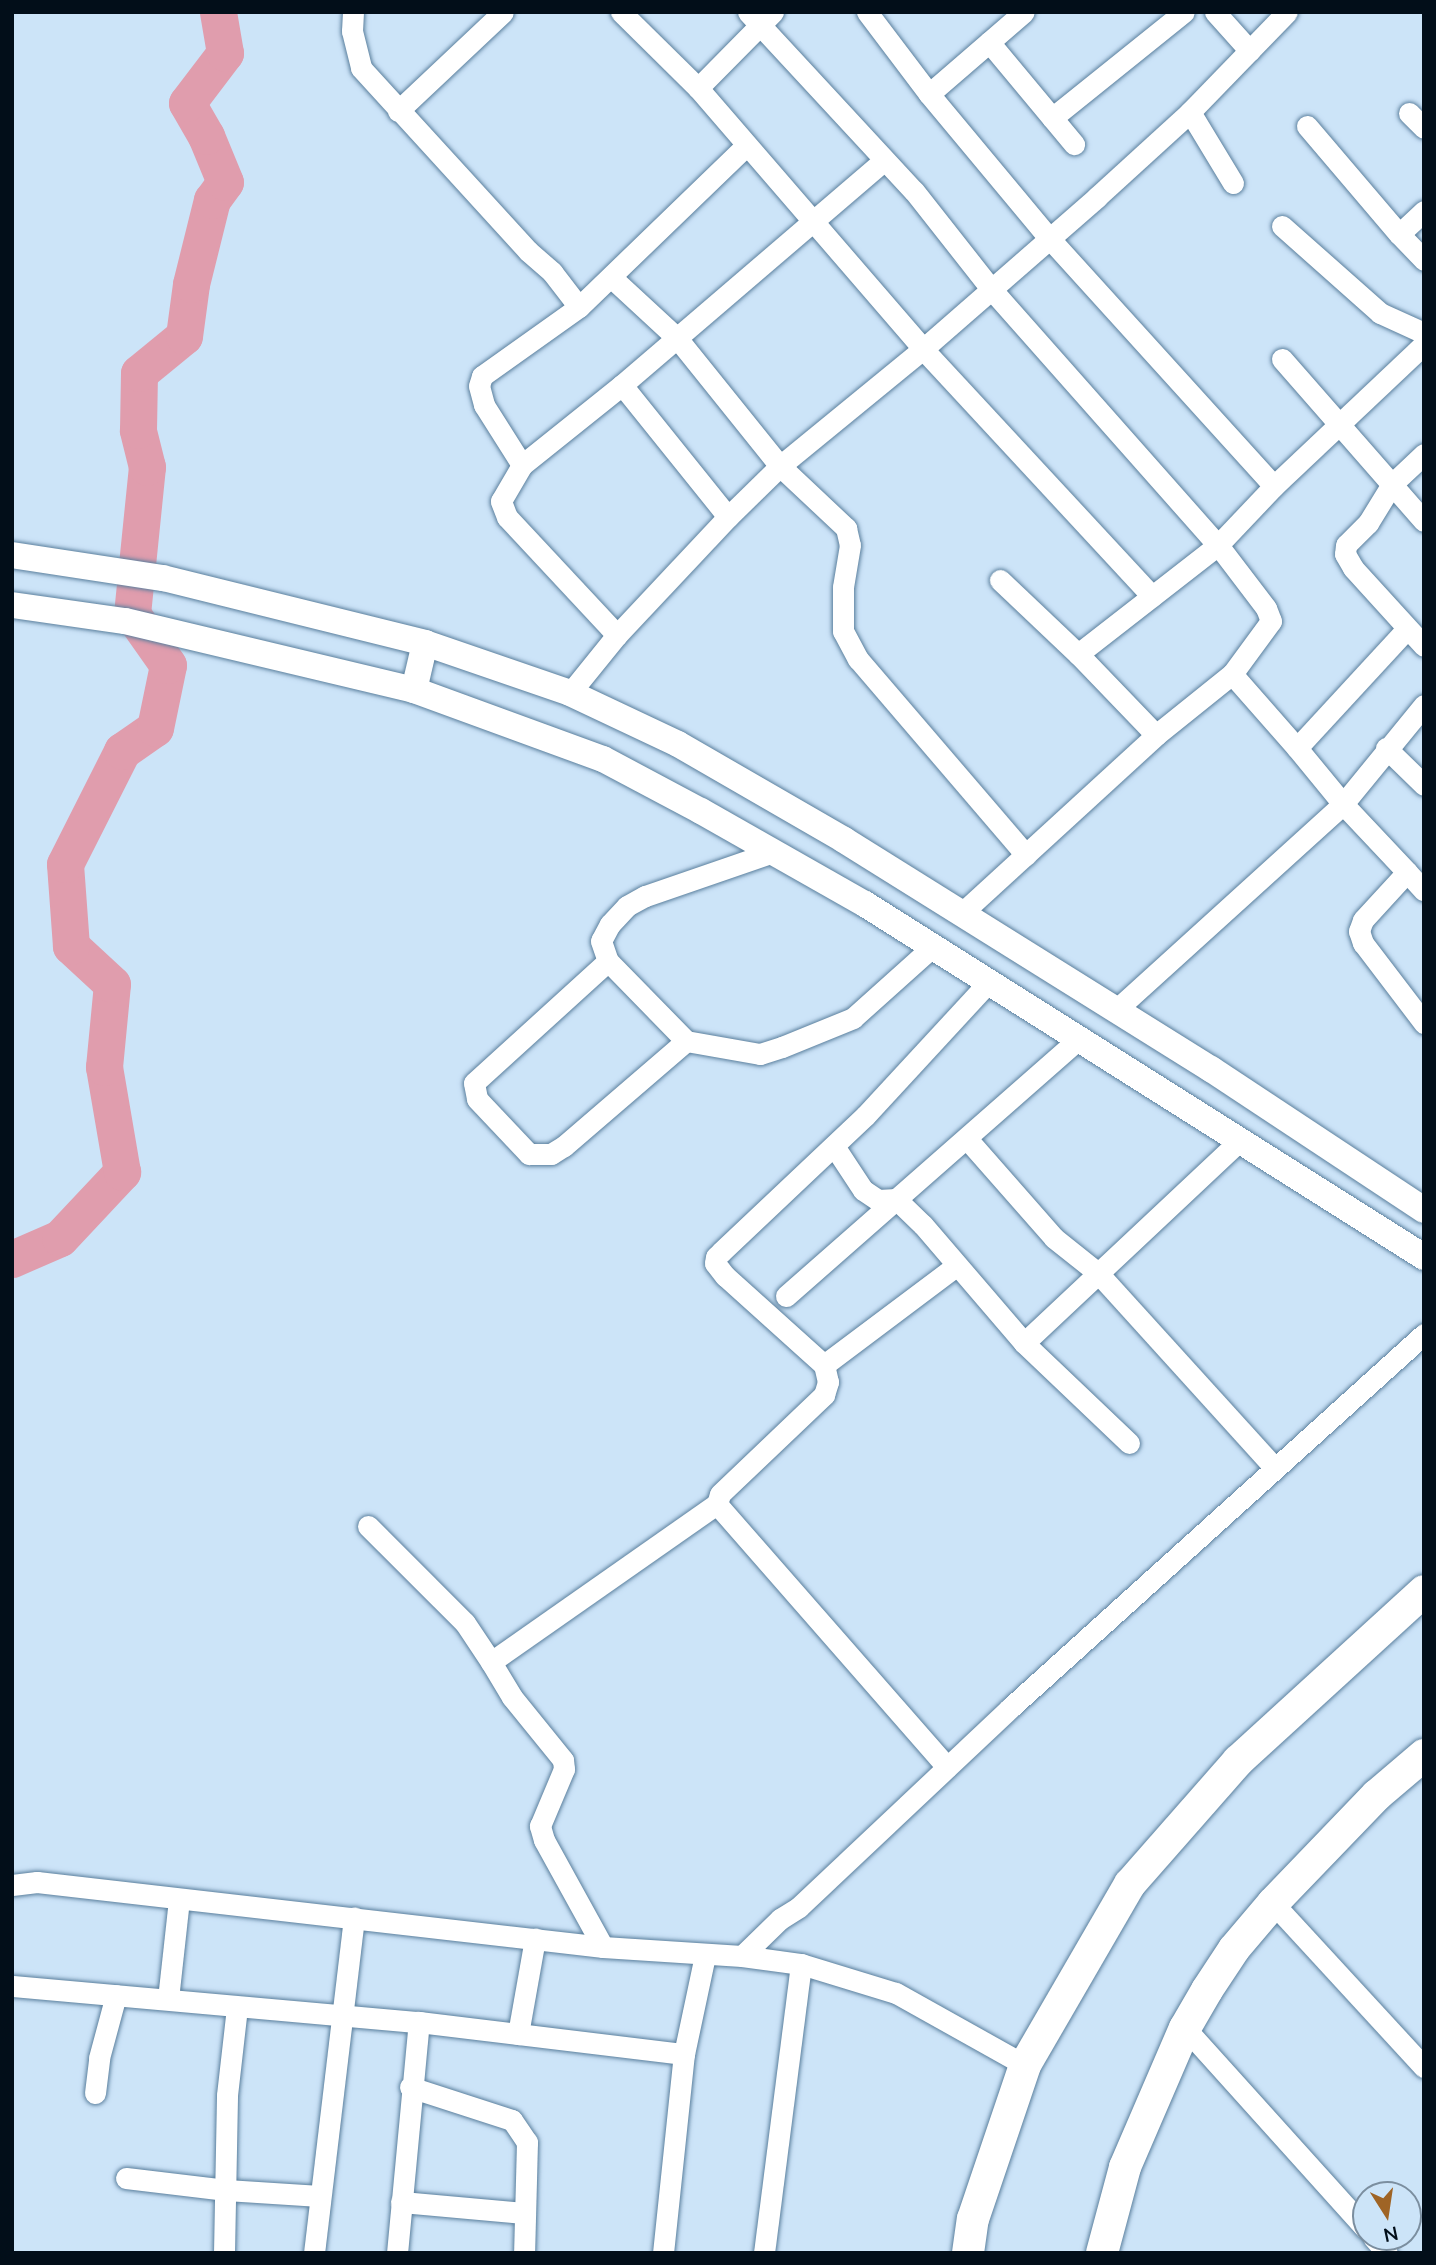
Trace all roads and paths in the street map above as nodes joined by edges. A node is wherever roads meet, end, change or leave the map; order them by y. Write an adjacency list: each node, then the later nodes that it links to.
1 (353, 12): 14 (street)
2 (503, 12): 14 (street)
3 (621, 12): 12 (street)
4 (867, 12): 13 (street)
5 (1024, 12): 10 (street)
6 (1184, 12): 16 (street)
7 (1215, 12): 11 (street)
8 (1287, 12): 11 (street)
9 (761, 17): 12 (street); 20 (street)
10 (989, 42): 13 (street); 16 (street)
11 (1250, 51): 15 (street)
12 (698, 88): 19 (street)
13 (929, 94): 26 (street)
14 (398, 111): 30 (street)
15 (1190, 112): 21 (street); 26 (street)
16 (1052, 118): 18 (street)
17 (1307, 126): 25 (street)
18 (1074, 144)
19 (747, 145): 23 (street); 28 (street)
20 (883, 160): 23 (street); 29 (street)
21 (1233, 183)
22 (1424, 211): 25 (street)
23 (813, 222): 32 (street); 34 (street)
24 (1282, 226): 31 (street)
25 (1399, 234): 27 (street)
26 (1049, 239): 29 (street); 42 (street)
27 (1424, 260)
28 (612, 278): 30 (street); 32 (street)
29 (992, 289): 34 (street); 45 (street)
30 (579, 307): 39 (street)
31 (1424, 333)
32 (677, 338): 36 (street); 40 (street)
33 (1424, 344): 37 (street)
34 (923, 349): 40 (street); 48 (street)
35 (1282, 359): 37 (street)
36 (622, 385): 39 (street); 43 (street)
37 (1337, 426): 41 (street); 42 (street)
38 (1424, 454): 41 (street)
39 (522, 465): 51 (street)
40 (780, 466): 43 (street); 65 (street)
41 (1392, 484): 44 (street); 50 (street)
42 (1274, 486): 45 (street)
43 (727, 516): 51 (street)
44 (1424, 521)
45 (1218, 545): 48 (street); 55 (street)
46 (12, 555): 52 (main road)
47 (1000, 580): 54 (street)
48 (1152, 596): 54 (street)
49 (12, 605): 56 (main road)
50 (1407, 629): 53 (street); 60 (street)
51 (617, 635): 57 (street)
52 (425, 643): 56 (main road); 57 (main road)
53 (1424, 646)
54 (1078, 654): 59 (street)
55 (1232, 674): 59 (street); 60 (street)
56 (414, 690): 64 (main road)
57 (570, 693): 68 (main road)
58 (1424, 705): 61 (street)
59 (1156, 735): 65 (street)
60 (1297, 748): 63 (street)
61 (1386, 748): 62 (street); 63 (street)
62 (1424, 785)
63 (1343, 804): 66 (street); 73 (street)
64 (773, 852): 69 (main road); 70 (street)
65 (1026, 855): 68 (street)
66 (1407, 872): 67 (street); 75 (street)
67 (1424, 891)
68 (962, 914): 71 (main road)
69 (932, 947): 72 (main road); 77 (street)
70 (608, 961): 77 (street); 77 (street)
71 (1069, 980): 73 (main road); 74 (main road)
72 (988, 983): 74 (main road); 80 (street)
73 (1117, 1009): 82 (main road)
74 (1044, 1016): 76 (main road)
75 (1424, 1023)
76 (1079, 1039): 78 (street); 79 (main road)
77 (686, 1041)
78 (968, 1140): 81 (street); 85 (street)
79 (1239, 1141): 83 (main road); 85 (street)
80 (834, 1146): 81 (street); 89 (street)
81 (896, 1199): 84 (street); 86 (street)
82 (1424, 1210)
83 (1424, 1257)
84 (957, 1265): 88 (street); 89 (street)
85 (1098, 1273): 88 (street); 91 (street)
86 (786, 1296)
87 (1424, 1334): 91 (street)
88 (1024, 1343): 90 (street)
89 (824, 1365): 92 (street)
90 (1129, 1443)
91 (1275, 1468): 97 (street)
92 (717, 1504): 95 (street); 97 (street)
93 (368, 1526): 95 (street)
94 (1424, 1591): 116 (highway)
95 (491, 1662): 103 (street)
96 (1424, 1755): 100 (highway)
97 (947, 1767): 105 (street)
98 (12, 1885): 99 (street)
99 (179, 1900): 101 (street); 109 (street)
100 (1273, 1903): 113 (highway); 117 (street)
101 (354, 1917): 102 (street); 111 (street)
102 (535, 1939): 103 (street); 114 (street)
103 (603, 1947): 104 (street)
104 (705, 1955): 105 (street); 115 (street)
105 (742, 1956): 106 (street)
106 (801, 1964): 116 (street); 132 (street)
107 (12, 1986): 108 (street)
108 (116, 1995): 109 (street); 119 (street)
109 (168, 1999): 110 (street)
110 (237, 2007): 111 (street); 121 (street)
111 (340, 2014): 112 (street); 122 (street)
112 (419, 2022): 114 (street); 118 (street)
113 (1185, 2028): 125 (street); 126 (highway)
114 (518, 2034): 115 (street)
115 (684, 2054): 131 (street)
116 (1025, 2065): 133 (highway)
117 (1424, 2067)
118 (410, 2087): 123 (street); 124 (street)
119 (95, 2093)
120 (126, 2178): 121 (street)
121 (226, 2190): 122 (street); 127 (street)
122 (320, 2196): 128 (street)
123 (401, 2202): 124 (street); 129 (street)
124 (525, 2213): 130 (street)
125 (1352, 2213)
126 (1108, 2252)
127 (224, 2253)
128 (314, 2253)
129 (397, 2253)
130 (524, 2253)
131 (663, 2253)
132 (764, 2253)
133 (968, 2253)

